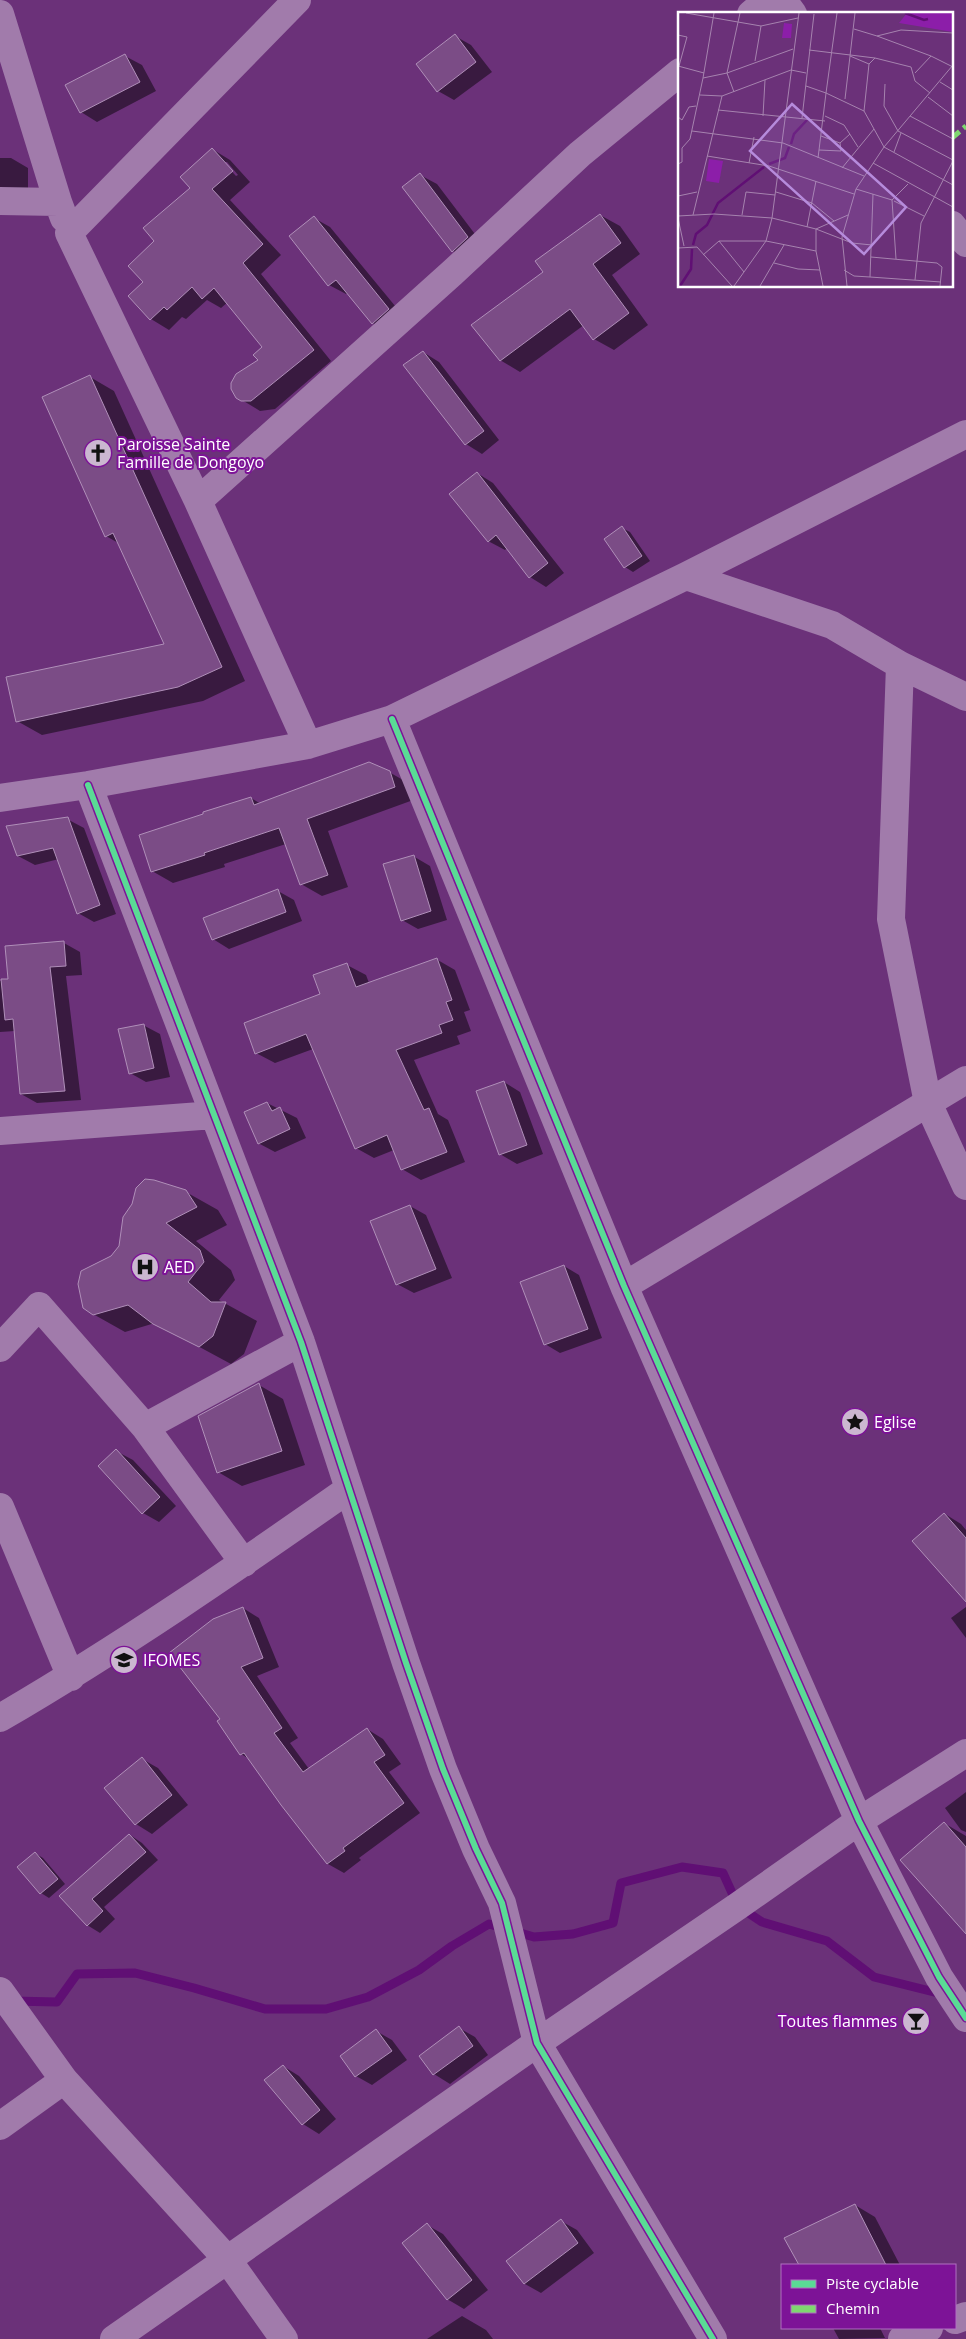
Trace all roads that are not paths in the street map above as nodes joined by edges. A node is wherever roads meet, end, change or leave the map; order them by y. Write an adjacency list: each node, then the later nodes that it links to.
1 (2, 0): 7 (street)
2 (297, 0): 12 (street)
3 (768, 0): 5 (street)
4 (783, 0): 6 (street)
5 (753, 12)
6 (792, 12)
7 (0, 13): 10 (street)
8 (678, 74): 15 (street)
9 (0, 201): 10 (street)
10 (58, 202): 12 (street)
11 (954, 228): 13 (street)
12 (69, 234): 15 (street)
13 (966, 243)
14 (966, 434): 16 (street)
15 (198, 501): 20 (street)
16 (686, 576): 17 (street); 19 (street)
17 (900, 665): 18 (street); 24 (street)
18 (966, 697)
19 (392, 719): 20 (street); 28 (street)
20 (308, 745): 21 (street)
21 (88, 785): 22 (street); 25 (street)
22 (0, 798)
23 (966, 1080): 24 (street)
24 (928, 1103): 27 (street); 28 (street)
25 (214, 1115): 26 (street); 29 (street)
26 (0, 1131)
27 (966, 1186)
28 (624, 1286): 38 (street)
29 (301, 1342): 31 (street); 32 (street)
30 (0, 1348): 31 (street)
31 (146, 1427): 34 (street)
32 (349, 1489): 34 (street); 41 (street)
33 (0, 1507): 35 (street)
34 (244, 1563): 35 (street)
35 (71, 1677): 36 (street)
36 (0, 1718)
37 (966, 1753): 38 (street)
38 (859, 1821): 40 (street); 41 (street)
39 (0, 1991): 42 (street)
40 (963, 2014)
41 (538, 2043): 44 (street); 48 (street)
42 (64, 2080): 43 (street); 44 (street)
43 (0, 2126)
44 (227, 2259): 46 (street); 47 (street)
45 (927, 2329): 49 (street)
46 (114, 2339)
47 (284, 2339)
48 (713, 2339)
49 (902, 2339)

